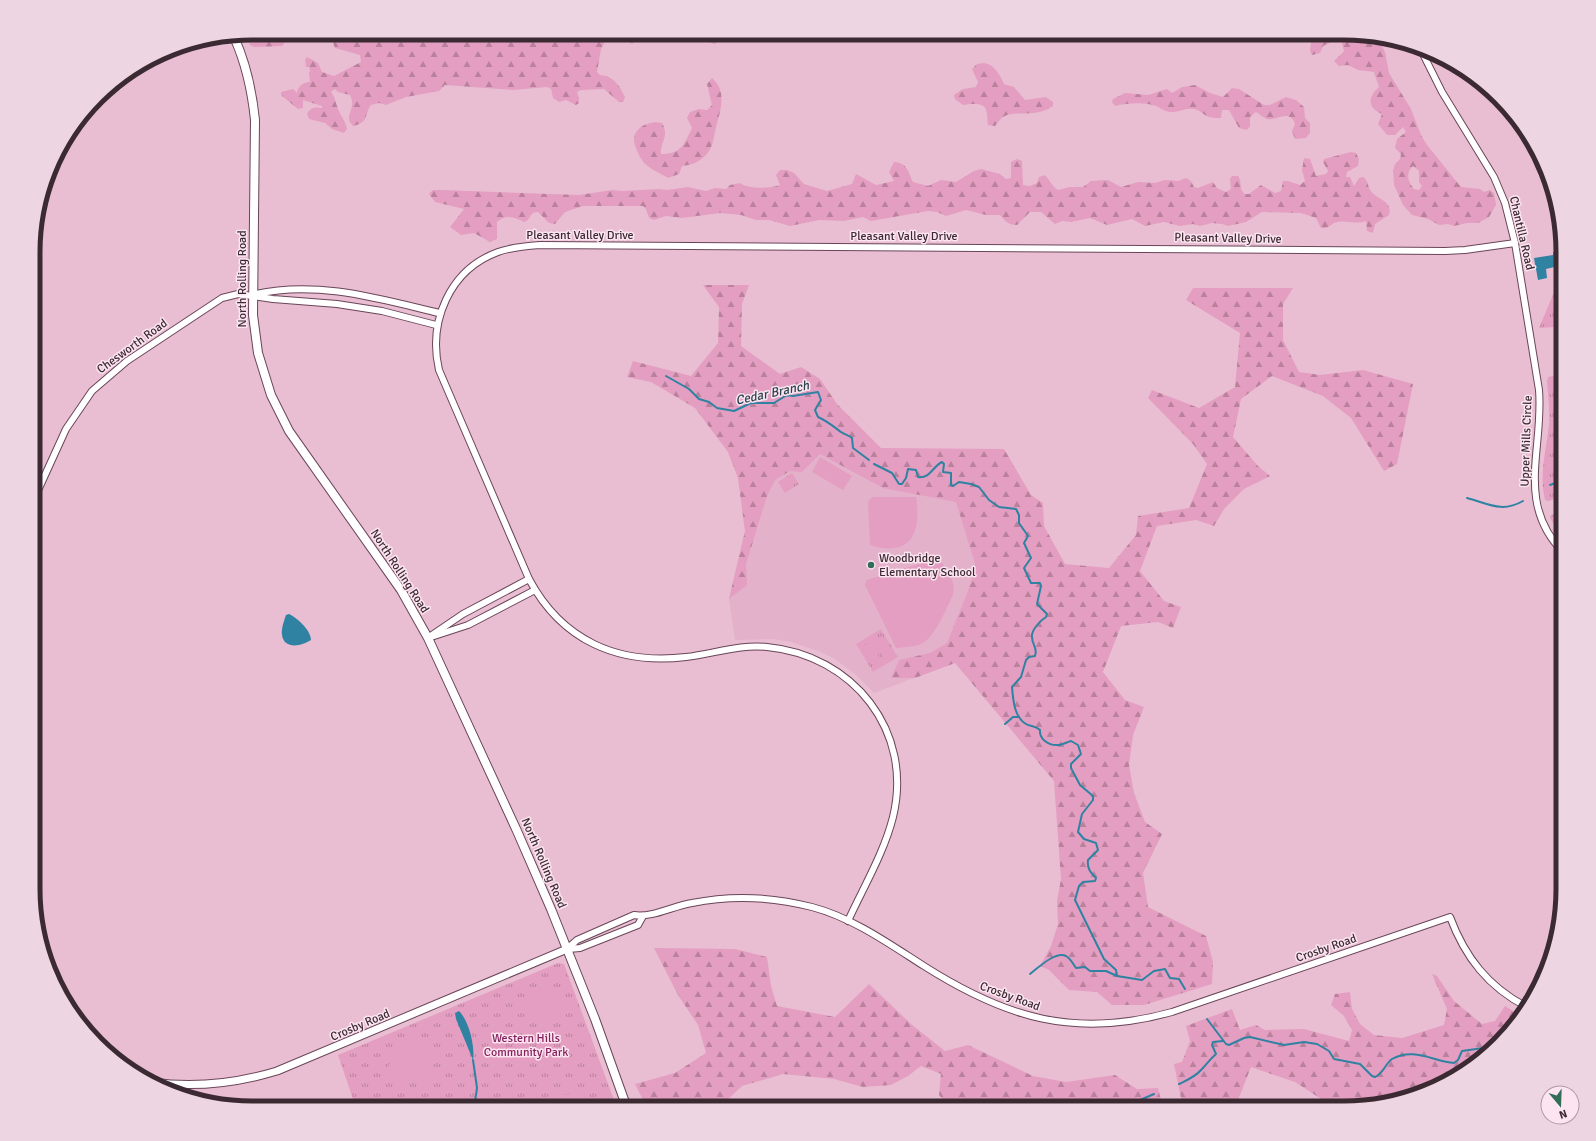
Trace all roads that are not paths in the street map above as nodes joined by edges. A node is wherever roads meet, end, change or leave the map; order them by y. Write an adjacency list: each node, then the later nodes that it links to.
1 (235, 40): 4 (main road, North Rolling Road)
2 (1424, 56): 3 (street, Chantilla Road)
3 (1515, 243): 5 (street, Pleasant Valley Drive); 7 (street, Chantilla Road)
4 (252, 295): 5 (street, Chesworth Road); 6 (street, Chesworth Road); 8 (street, Chesworth Road); 12 (main road, North Rolling Road)
5 (439, 313): 6 (street, Pleasant Valley Drive)
6 (436, 325): 10 (street, Pleasant Valley Drive)
7 (1536, 372): 9 (street, Upper Mills Circle)
8 (40, 486)
9 (1556, 543)
10 (529, 579): 11 (street, Pleasant Valley Drive); 12 (street)
11 (535, 590): 12 (street); 14 (street, Pleasant Valley Drive)
12 (428, 638): 15 (main road, North Rolling Road)
13 (643, 916): 14 (street, Crosby Road); 15 (street, Crosby Road); 15 (street, Crosby Road)
14 (848, 921): 16 (street, Crosby Road)
15 (567, 949): 17 (main road, Crosby Road); 18 (main road, North Rolling Road)
16 (1522, 1004)
17 (167, 1083)
18 (624, 1101)

